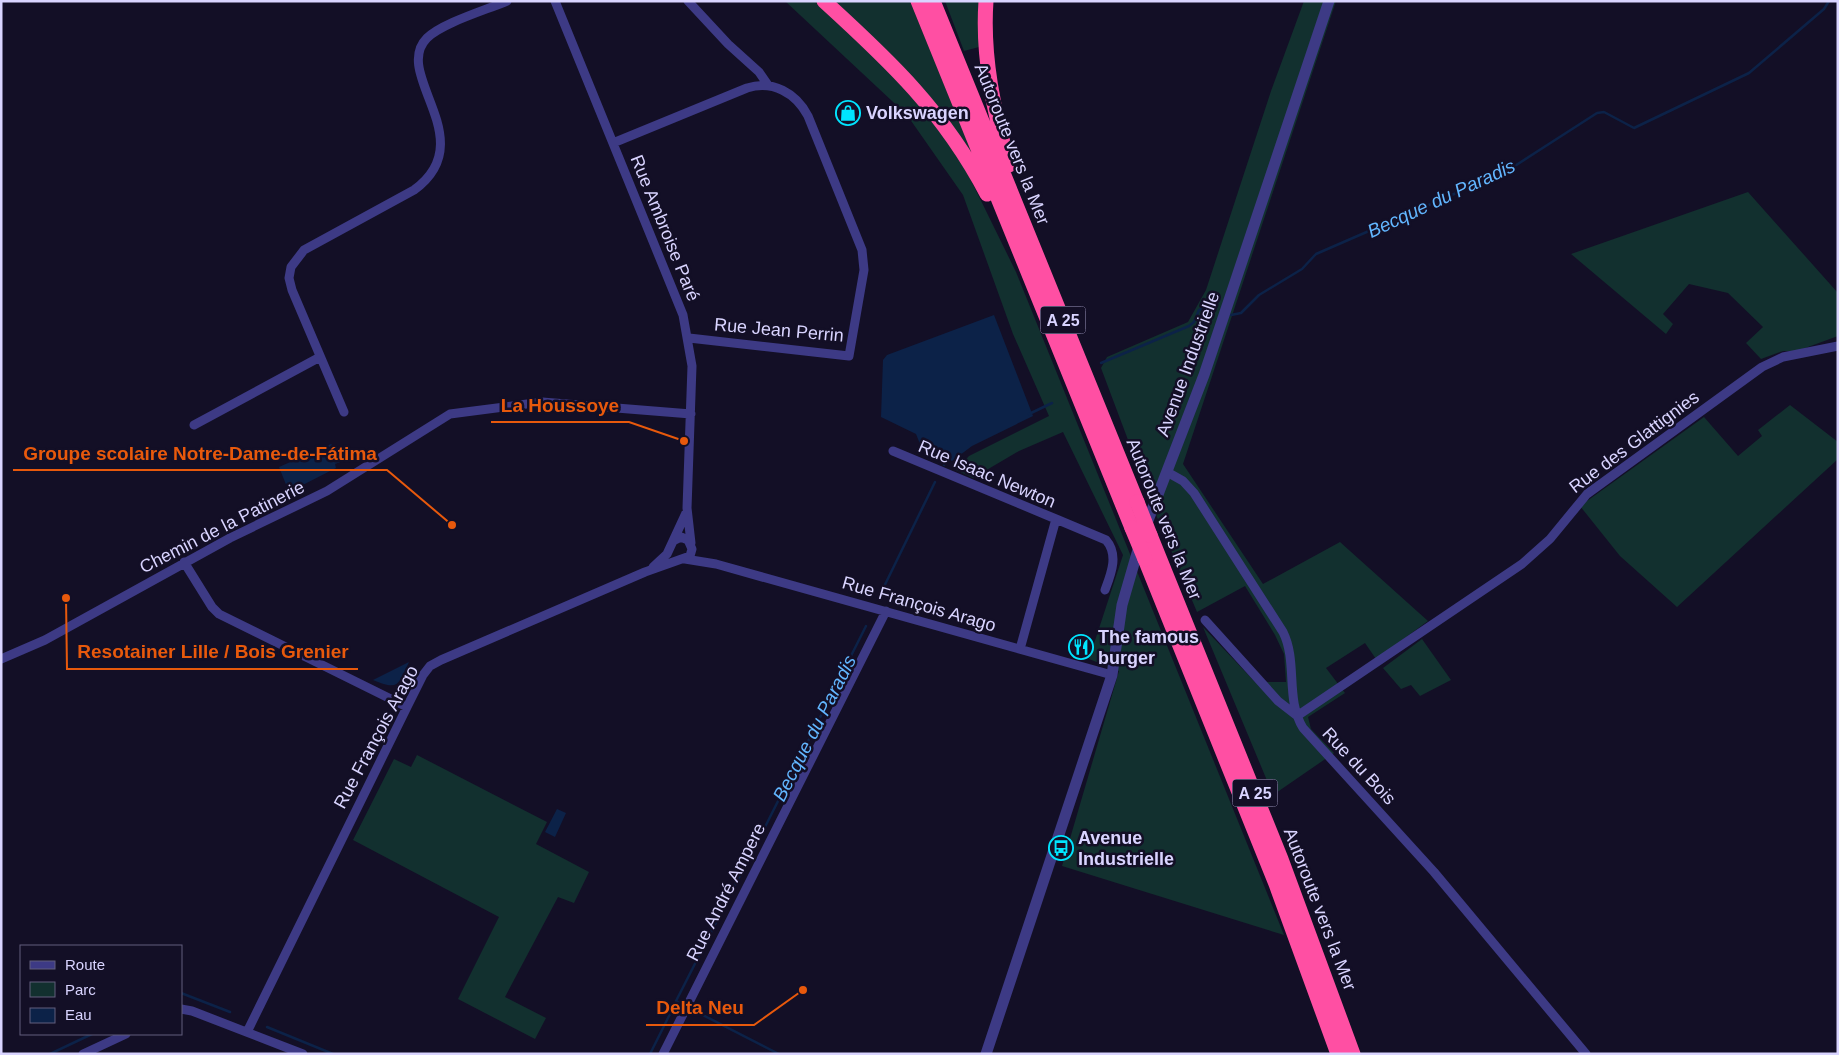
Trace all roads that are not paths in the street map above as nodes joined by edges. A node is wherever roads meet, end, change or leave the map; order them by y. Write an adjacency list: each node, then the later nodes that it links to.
1 (506, 1): 15 (street)
2 (555, 1): 10 (street, Rue Ambroise Paré)
3 (688, 1): 9 (street)
4 (824, 1): 12 (highway)
5 (918, 1): 12 (highway, A 25)
6 (933, 1): 11 (highway, Autoroute vers la Mer / A 25)
7 (986, 1): 11 (highway)
8 (1329, 1): 20 (street, Avenue Industrielle)
9 (768, 85): 10 (street); 13 (street, Rue Jean Perrin)
10 (613, 143): 13 (street, Rue Ambroise Paré)
11 (1018, 210): 45 (highway, Autoroute vers la Mer / A 25, bridge)
12 (1025, 266): 44 (highway, A 25, bridge)
13 (689, 338): 17 (street, Rue Ambroise Paré)
14 (1838, 346): 36 (street, Rue des Glattignies)
15 (320, 357): 16 (street); 18 (street)
16 (344, 412)
17 (691, 414): 21 (street, Rue Ambroise Paré); 26 (street, Chemin de la Patinerie)
18 (194, 426)
19 (893, 451): 22 (street, Rue Isaac Newton)
20 (1167, 472): 34 (street, Avenue Industrielle); 36 (street, Rue du Bois)
21 (687, 508): 23 (street, Rue Ambroise Paré); 24 (street, Rue Ambroise Paré)
22 (1056, 519): 29 (street); 32 (street, Rue Isaac Newton)
23 (671, 543): 24 (street); 25 (street); 28 (street, Rue François Arago)
24 (691, 545): 25 (street); 27 (street, Rue François Arago)
25 (683, 560): 27 (street, Rue François Arago); 28 (street, Rue François Arago)
26 (184, 562): 33 (street, Chemin de la Patinerie); 35 (street)
27 (716, 564): 30 (street, Rue François Arago)
28 (645, 572): 35 (street, Rue François Arago)
29 (1105, 590)
30 (886, 611): 32 (street, Rue François Arago); 42 (street, Rue André Ampere)
31 (1205, 620): 36 (street)
32 (1020, 649): 34 (street, Rue François Arago)
33 (1, 659)
34 (1112, 675): 43 (street, Avenue Industrielle)
35 (407, 707): 38 (street, Rue François Arago)
36 (1296, 715): 46 (street, Rue du Bois)
37 (182, 1009): 38 (street)
38 (247, 1032): 41 (street)
39 (124, 1035): 40 (street)
40 (83, 1054)
41 (303, 1054)
42 (663, 1054)
43 (986, 1054)
44 (1338, 1054)
45 (1353, 1054)
46 (1586, 1054)

